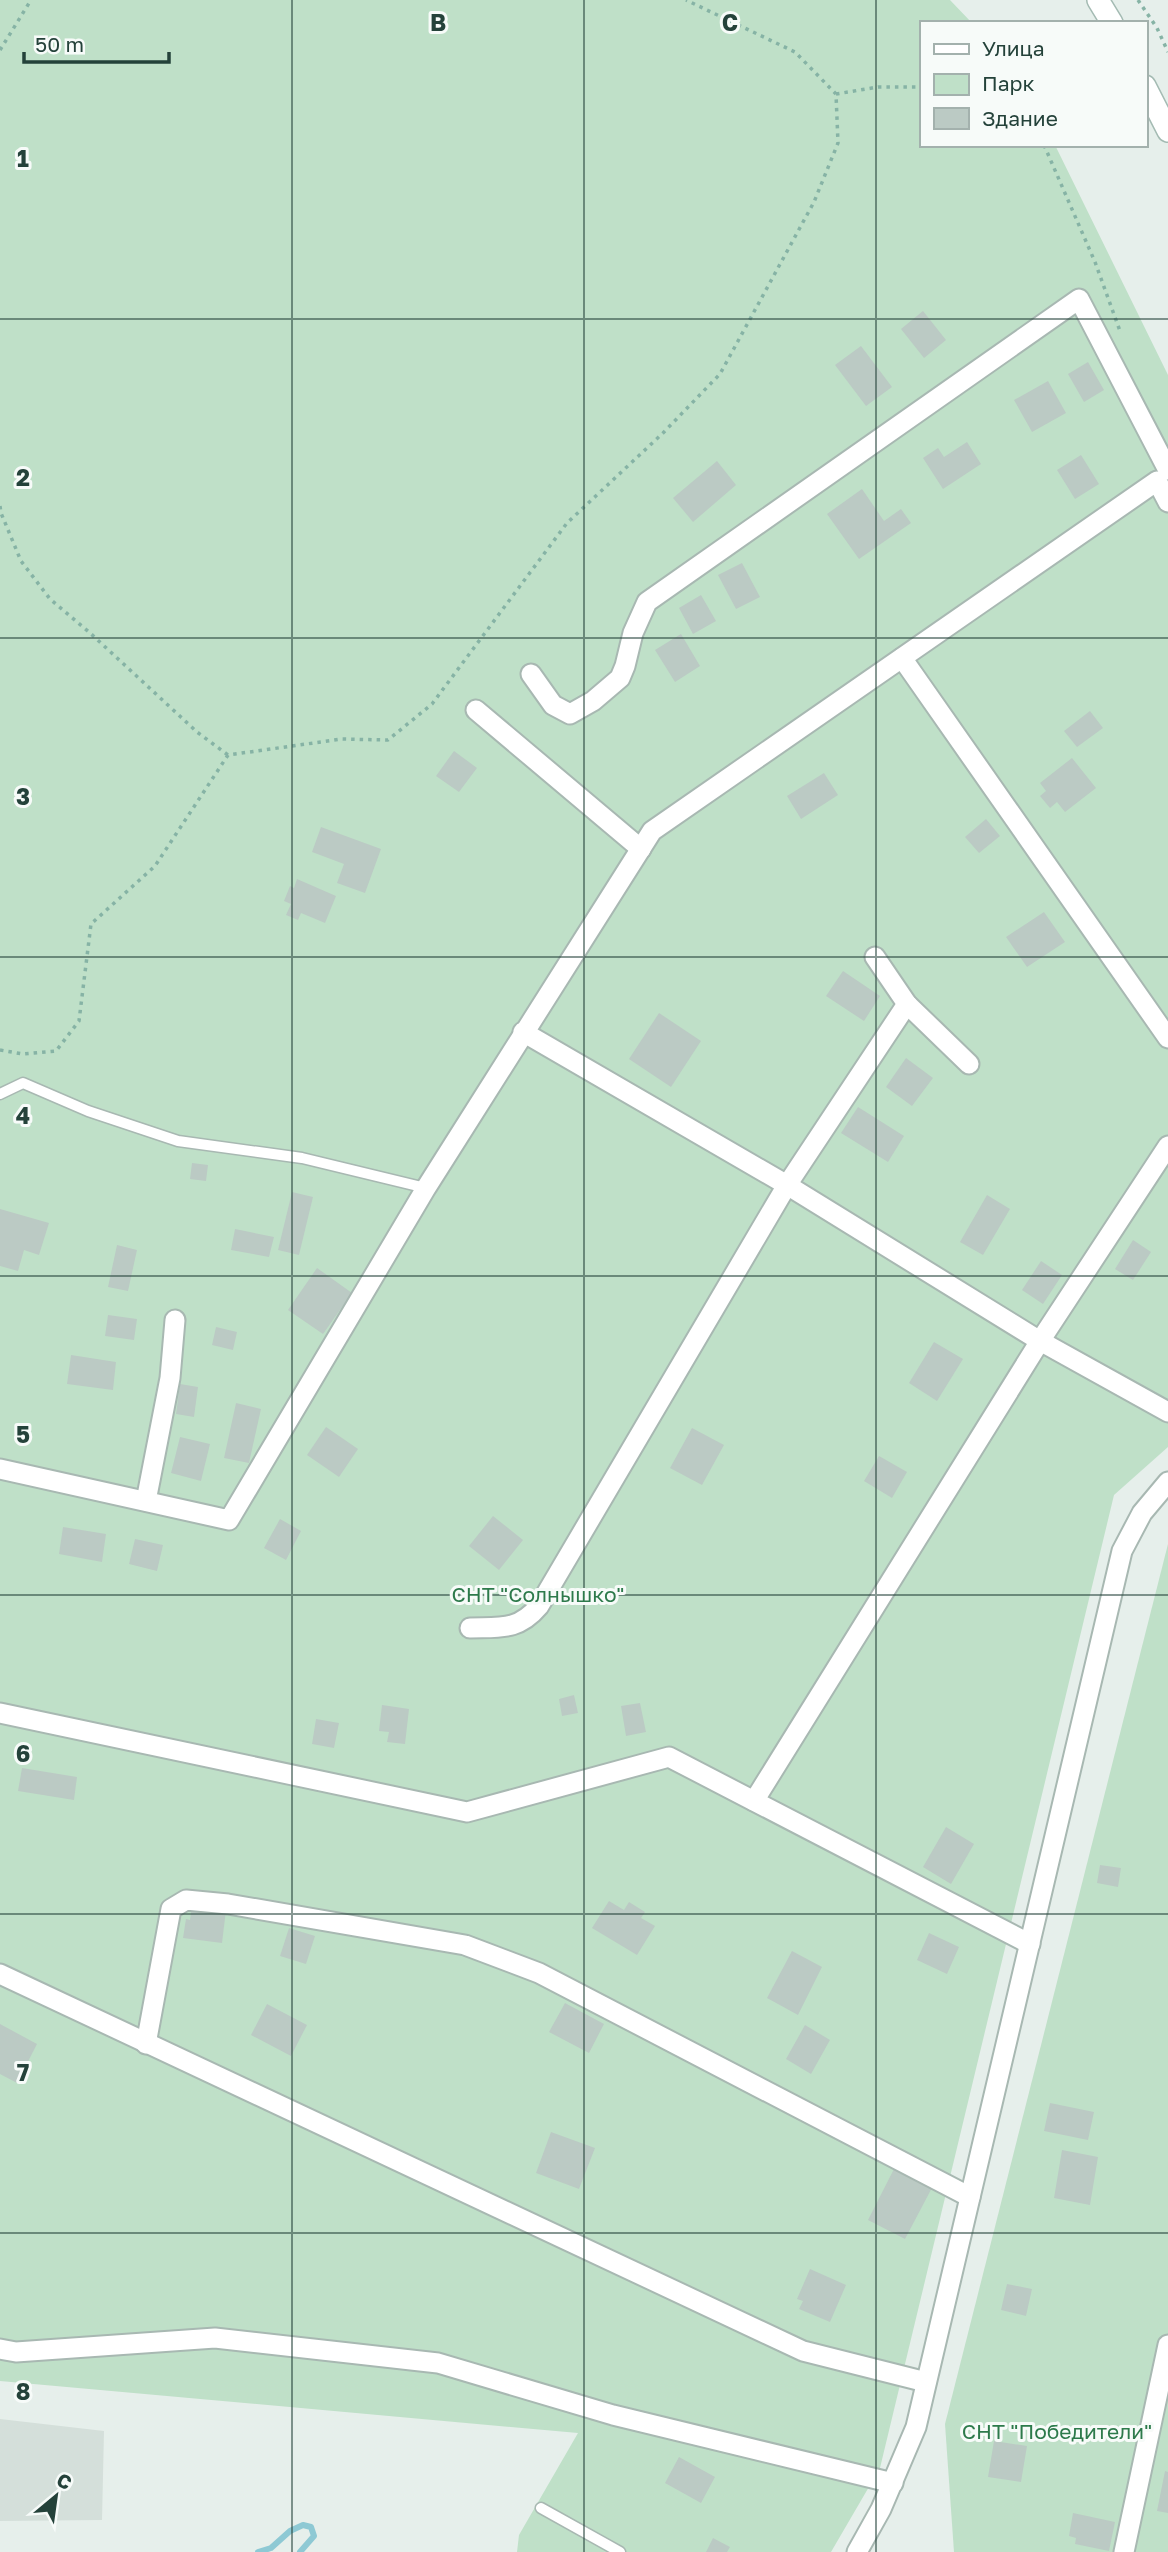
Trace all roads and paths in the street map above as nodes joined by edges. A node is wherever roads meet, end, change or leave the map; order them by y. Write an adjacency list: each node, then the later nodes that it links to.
1 (32, 0): 6 (path)
2 (686, 0): 10 (path)
3 (1098, 0): 5 (main road)
4 (1138, 0): 7 (path)
5 (1111, 21)
6 (0, 50)
7 (1168, 52)
8 (920, 87): 10 (path)
9 (1147, 90): 11 (main road)
10 (836, 94): 20 (path)
11 (1168, 131)
12 (1045, 147): 13 (path)
13 (1120, 334)
14 (1164, 474): 15 (street); 17 (street); 18 (street)
15 (1168, 502)
16 (0, 506): 20 (path)
17 (902, 657): 21 (street); 25 (street)
18 (531, 674)
19 (476, 710): 21 (street)
20 (228, 755): 26 (path)
21 (641, 849): 24 (street)
22 (875, 957): 23 (street)
23 (907, 1004): 27 (street); 30 (street)
24 (523, 1032): 30 (street); 31 (street)
25 (1168, 1038)
26 (0, 1050)
27 (969, 1064)
28 (0, 1094): 31 (lane)
29 (1168, 1146): 33 (street)
30 (787, 1185): 33 (street); 38 (street)
31 (426, 1188): 37 (street)
32 (175, 1320): 37 (street)
33 (1040, 1341): 34 (street); 40 (street)
34 (1168, 1412)
35 (0, 1469): 37 (street)
36 (1168, 1482): 41 (street)
37 (146, 1501)
38 (470, 1628)
39 (0, 1713): 40 (street)
40 (754, 1801): 41 (street)
41 (1030, 1944): 44 (street)
42 (0, 1975): 43 (street)
43 (146, 2044): 44 (street); 47 (street)
44 (970, 2197): 47 (street)
45 (1168, 2345): 52 (street)
46 (0, 2349): 48 (street)
47 (926, 2382): 48 (street)
48 (893, 2483): 51 (street)
49 (541, 2508): 50 (lane)
50 (620, 2552)
51 (857, 2552)
52 (1124, 2552)

